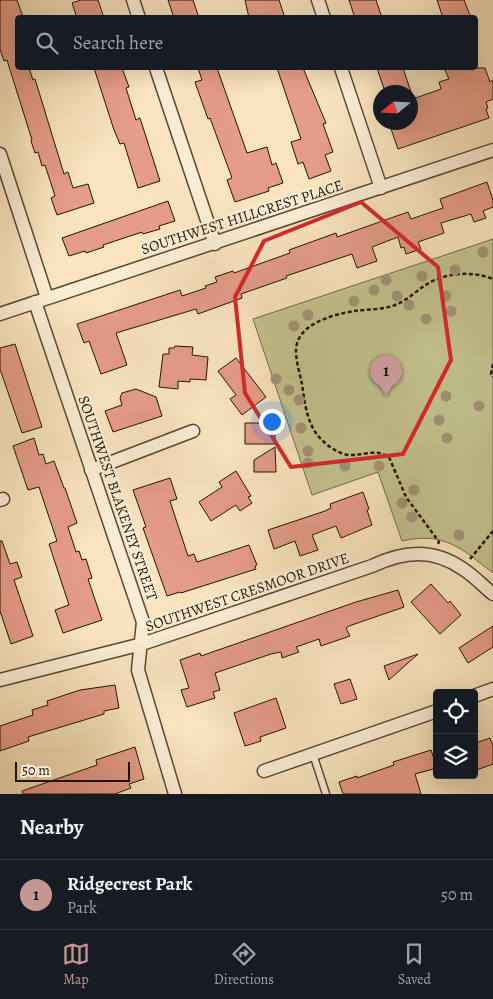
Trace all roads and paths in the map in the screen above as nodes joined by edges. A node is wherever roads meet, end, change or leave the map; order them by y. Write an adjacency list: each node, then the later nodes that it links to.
1 (133, 0): 3 (street)
2 (318, 0): 4 (street)
3 (138, 15)
4 (323, 15)
5 (157, 70): 10 (street)
6 (342, 70): 9 (street)
7 (493, 150): 9 (street, SOUTHWEST HILLCREST PLACE)
8 (0, 154): 12 (street, SOUTHWEST BLAKENEY STREET)
9 (381, 188): 10 (street, SOUTHWEST HILLCREST PLACE)
10 (215, 244): 12 (street, SOUTHWEST HILLCREST PLACE)
11 (493, 279): 19 (path)
12 (41, 300): 13 (street, SOUTHWEST HILLCREST PLACE); 17 (street, SOUTHWEST BLAKENEY STREET)
13 (0, 314)
14 (493, 364): 15 (path)
15 (493, 377)
16 (193, 431): 17 (street)
17 (92, 470): 22 (street, SOUTHWEST BLAKENEY STREET)
18 (493, 531): 20 (path)
19 (435, 556): 20 (street, SOUTHWEST CRESMOOR DRIVE); 22 (street, SOUTHWEST CRESMOOR DRIVE)
20 (464, 569): 21 (street, SOUTHWEST CRESMOOR DRIVE)
21 (493, 594)
22 (142, 644): 23 (street, SOUTHWEST CRESMOOR DRIVE); 29 (street, SOUTHWEST BLAKENEY STREET)
23 (0, 680)
24 (493, 690): 25 (street)
25 (478, 695)
26 (433, 711): 27 (street)
27 (313, 754): 28 (street); 30 (lane)
28 (264, 770)
29 (175, 794)
30 (326, 794)

